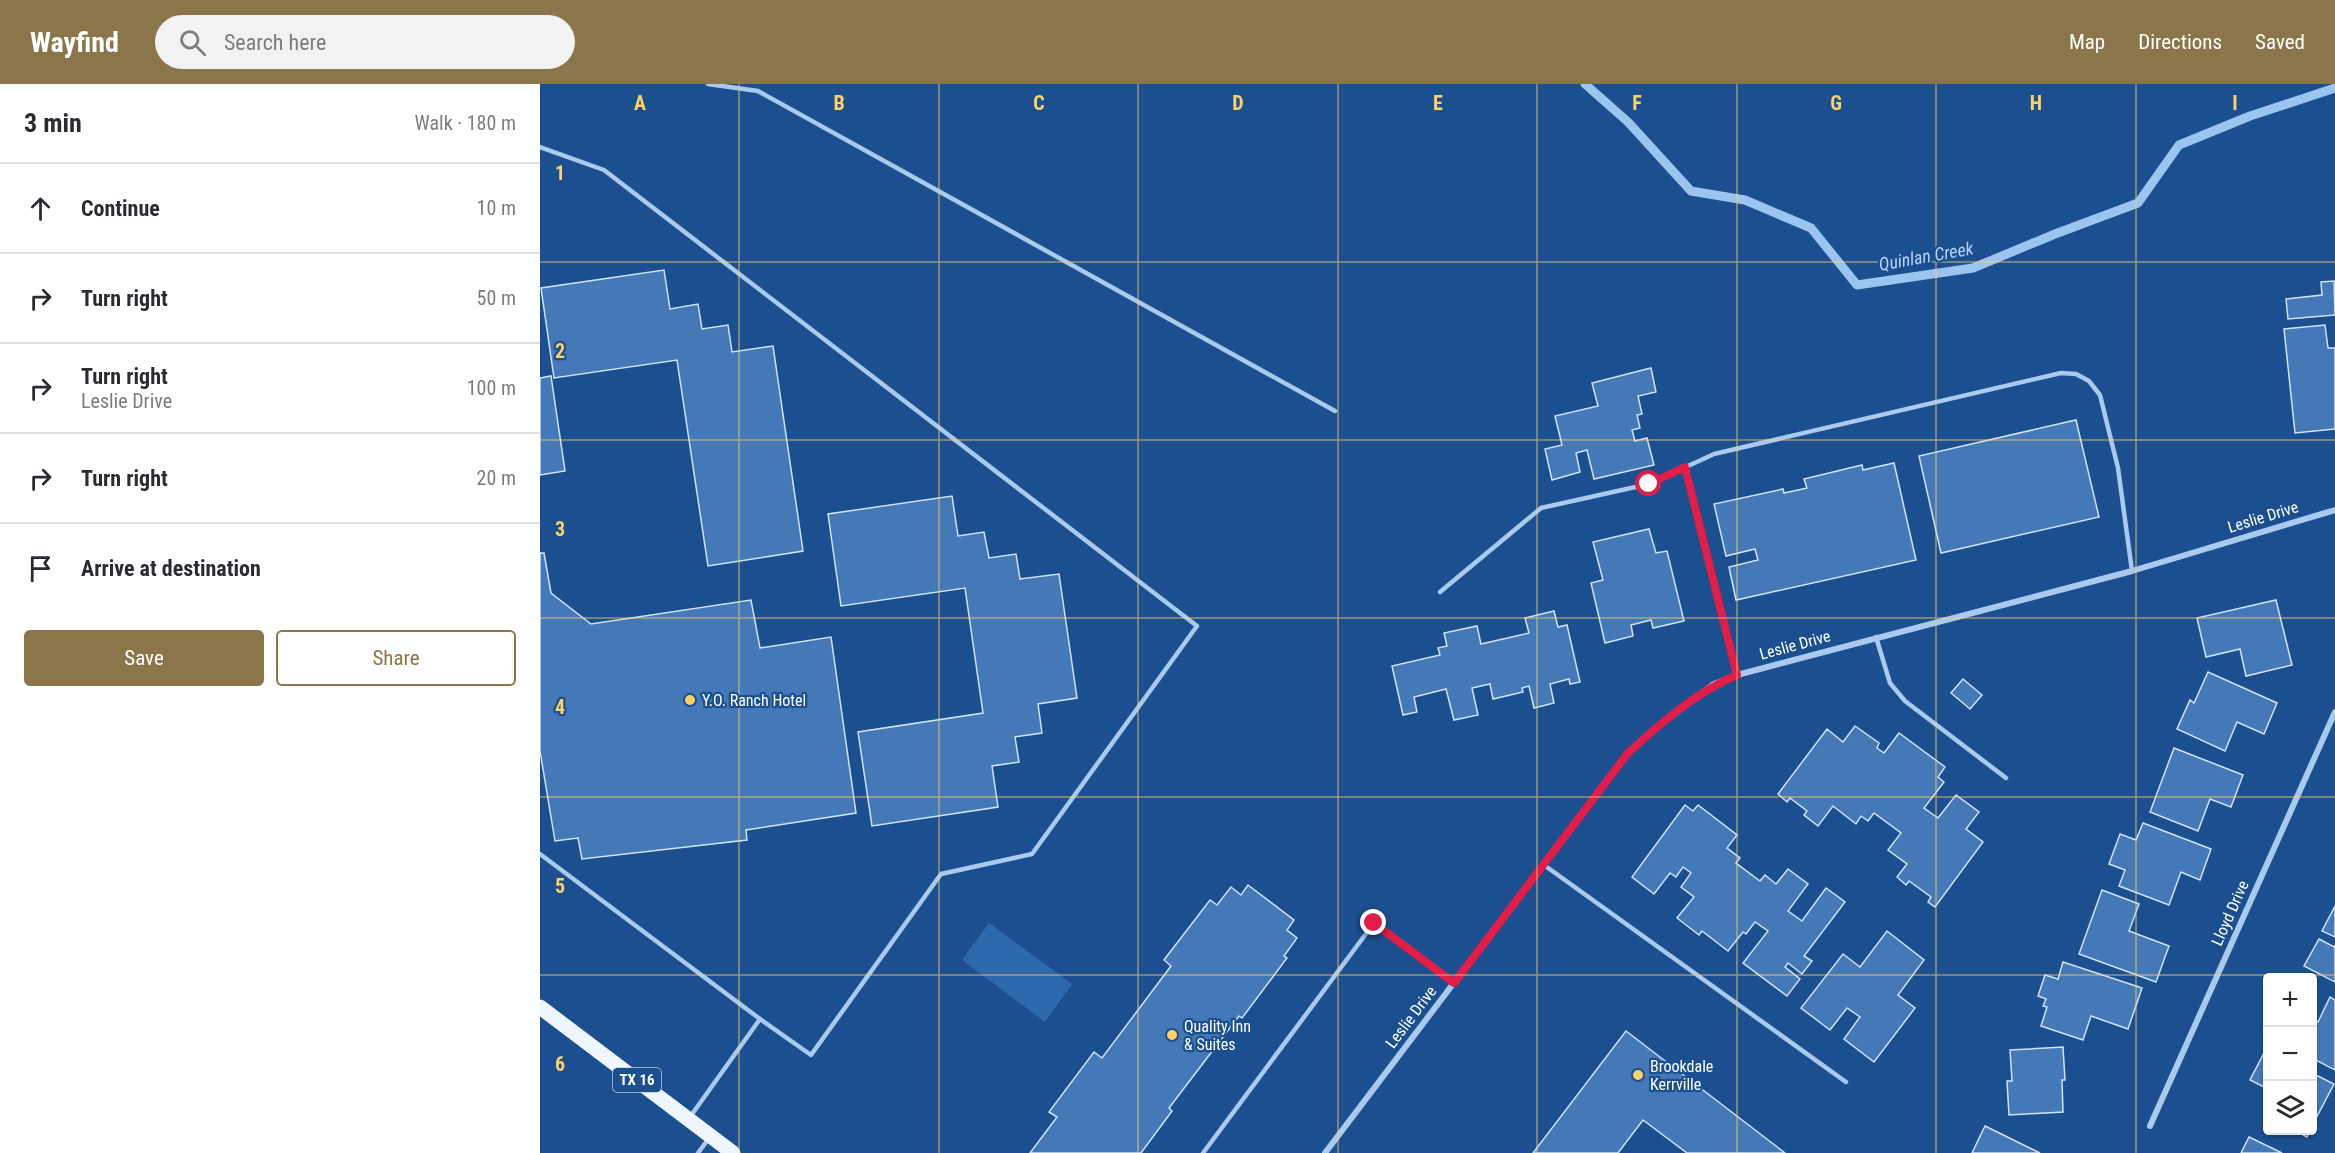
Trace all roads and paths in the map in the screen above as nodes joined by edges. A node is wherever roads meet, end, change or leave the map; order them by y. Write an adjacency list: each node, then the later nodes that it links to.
1 (708, 84): 3 (lane)
2 (540, 147): 17 (lane)
3 (1335, 411)
4 (1685, 467): 7 (lane); 8 (lane); 10 (lane)
5 (2334, 511): 6 (street); 7 (street, Leslie Drive)
6 (2335, 520)
7 (2132, 571): 9 (street, Leslie Drive)
8 (1440, 592)
9 (1876, 637): 10 (street, Leslie Drive); 12 (lane)
10 (1737, 675): 14 (street, Leslie Drive)
11 (2335, 712): 20 (street, Lloyd Drive)
12 (2006, 778)
13 (540, 854): 17 (lane)
14 (1544, 865): 15 (street, Leslie Drive); 18 (lane)
15 (1454, 983): 24 (lane); 25 (street, Leslie Drive)
16 (540, 1007): 19 (main road, TX 16)
17 (760, 1019): 19 (lane)
18 (1846, 1082)
19 (688, 1119): 21 (main road, TX 16)
20 (2150, 1126)
21 (711, 1136): 22 (lane); 23 (main road, TX 16)
22 (698, 1153)
23 (733, 1153)
24 (1203, 1153)
25 (1325, 1153)

